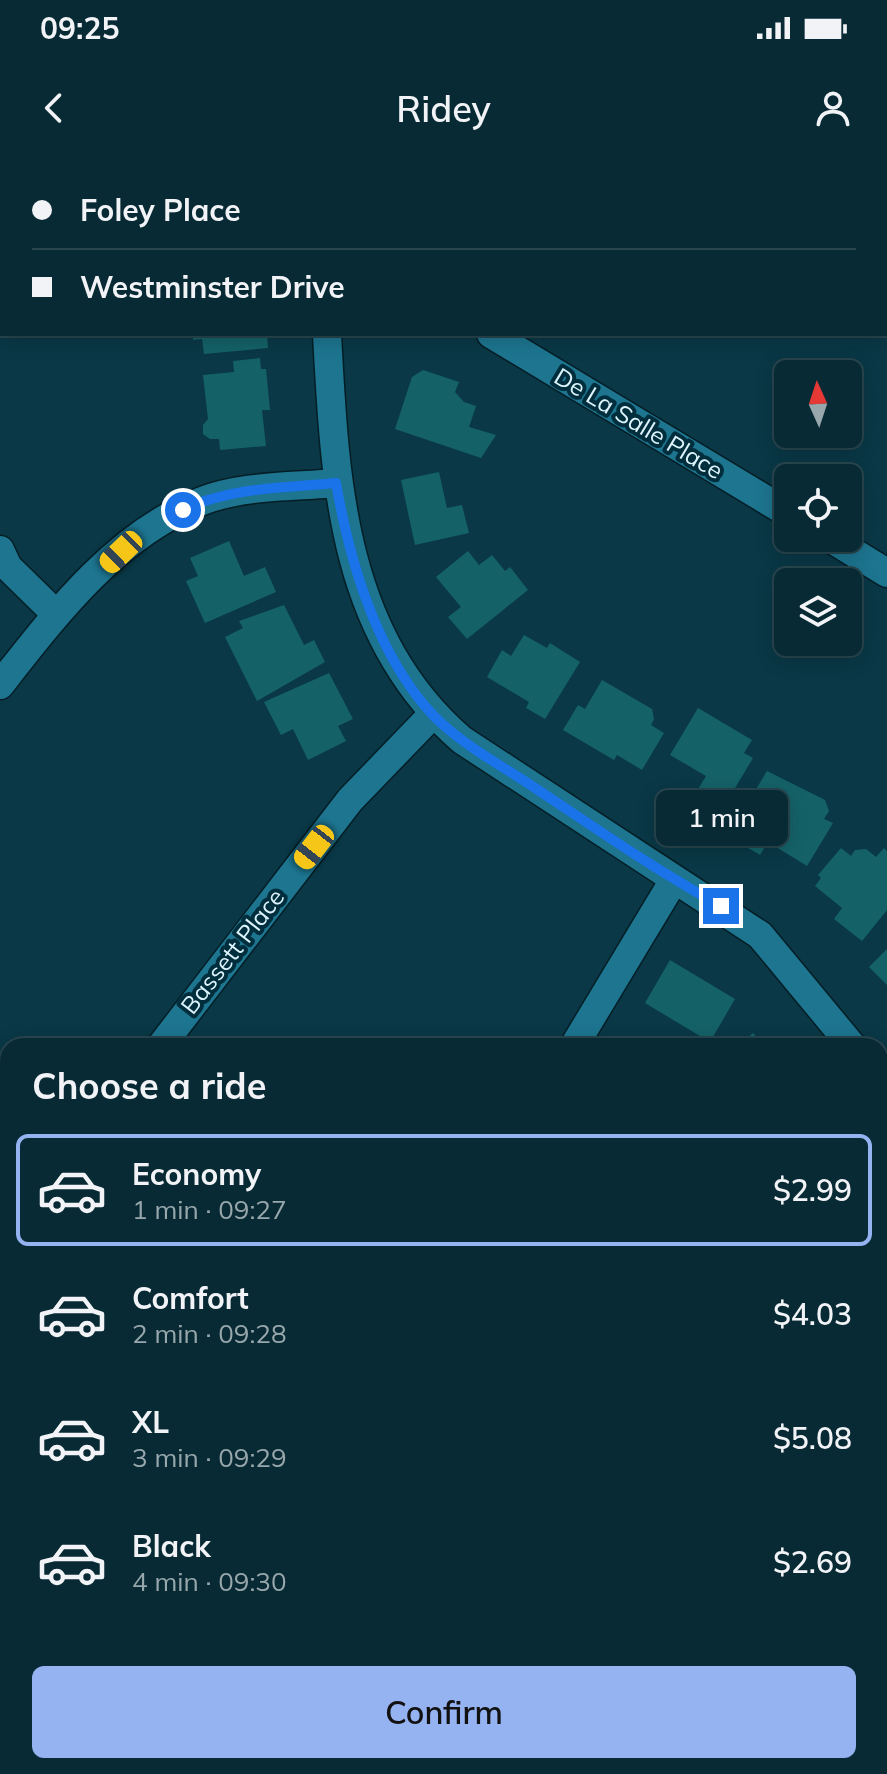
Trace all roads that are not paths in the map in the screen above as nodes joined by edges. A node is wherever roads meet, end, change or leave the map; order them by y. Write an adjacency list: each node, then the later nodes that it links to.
1 (327, 336): 3 (street)
2 (494, 336): 4 (street, De La Salle Place)
3 (336, 483): 8 (street); 10 (street)
4 (774, 505)
5 (0, 550): 8 (street)
6 (853, 552): 7 (street)
7 (887, 573)
8 (56, 614): 9 (street)
9 (0, 685)
10 (433, 714): 11 (street); 12 (street, Bassett Place)
11 (674, 880): 13 (street); 14 (street)
12 (167, 1038)
13 (579, 1038)
14 (845, 1038)

